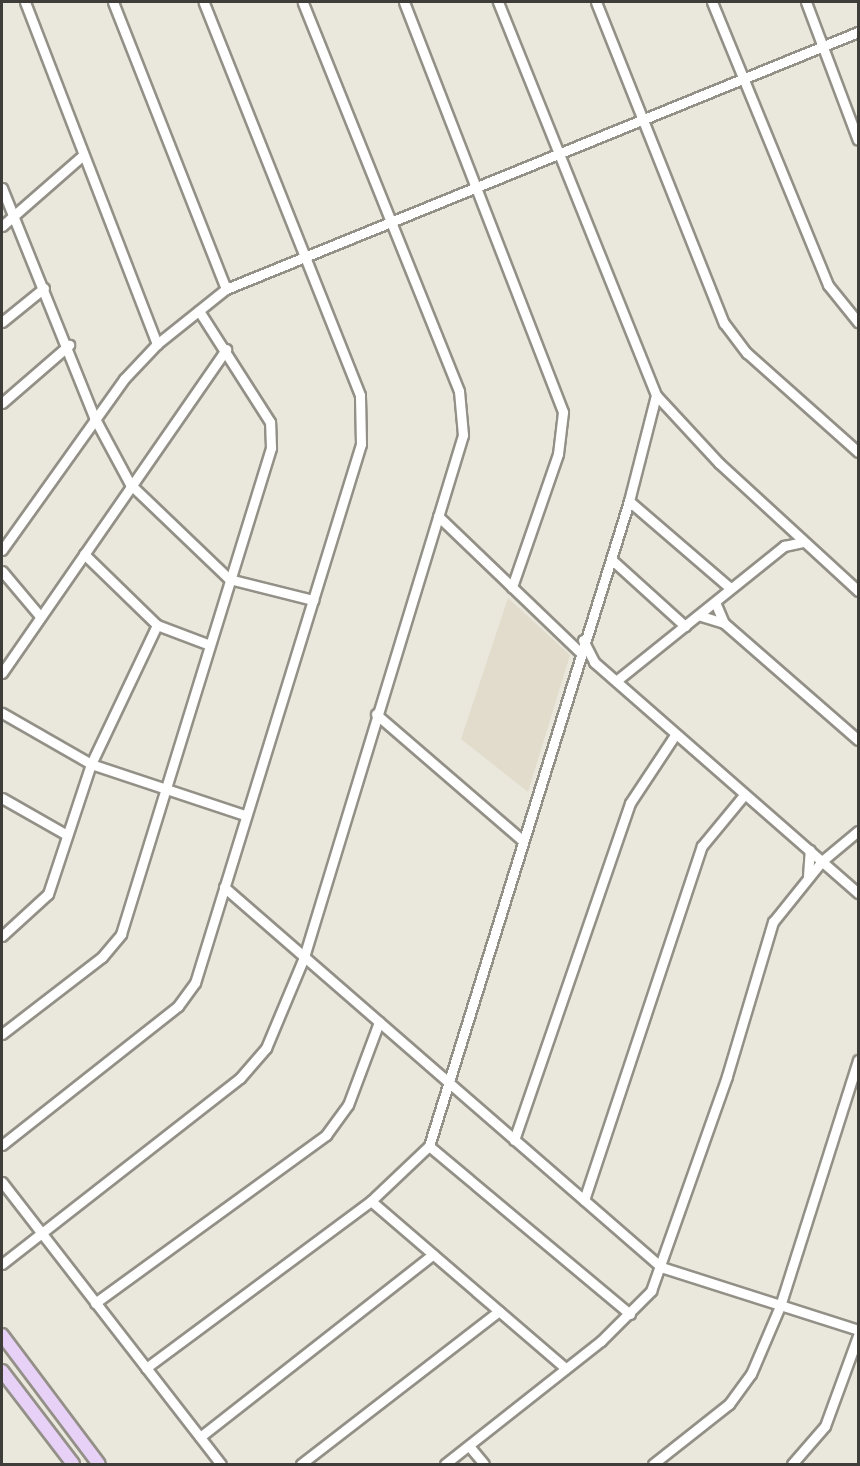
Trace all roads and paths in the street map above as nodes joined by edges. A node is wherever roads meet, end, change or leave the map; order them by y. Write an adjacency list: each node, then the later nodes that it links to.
1 (25, 2): 18 (street)
2 (113, 2): 26 (street)
3 (204, 2): 24 (street)
4 (303, 2): 22 (street)
5 (404, 2): 19 (street)
6 (498, 2): 17 (street)
7 (596, 2): 15 (street)
8 (712, 2): 12 (street)
9 (806, 2): 11 (street)
10 (858, 32): 11 (street)
11 (823, 45): 12 (street); 13 (street)
12 (743, 76): 15 (street); 29 (street)
13 (847, 110): 14 (street); 16 (street)
14 (858, 113)
15 (644, 117): 17 (street); 36 (street)
16 (858, 136)
17 (561, 149): 19 (street); 33 (street)
18 (83, 155): 21 (street); 30 (street)
19 (477, 183): 22 (street); 48 (street)
20 (2, 188): 21 (street)
21 (13, 216): 23 (street); 25 (street)
22 (393, 220): 24 (street); 39 (street)
23 (2, 226)
24 (304, 256): 26 (street); 51 (street)
25 (44, 288): 28 (street); 31 (street)
26 (226, 289): 27 (street)
27 (199, 311): 30 (street); 32 (street)
28 (2, 322)
29 (858, 322)
30 (157, 344): 35 (street)
31 (69, 345): 34 (street); 35 (street)
32 (226, 349): 37 (street); 47 (street)
33 (656, 395): 38 (street); 40 (street)
34 (2, 403)
35 (94, 417): 37 (street); 43 (street)
36 (858, 452)
37 (130, 484): 44 (street); 47 (street)
38 (629, 501): 45 (street); 49 (street)
39 (438, 516): 48 (street); 66 (street)
40 (787, 528): 41 (street); 42 (street)
41 (803, 542): 42 (street); 50 (street)
42 (784, 546): 49 (street)
43 (2, 550)
44 (84, 554): 53 (street); 56 (street)
45 (611, 559): 57 (street); 58 (street)
46 (2, 571): 53 (street)
47 (229, 579): 51 (street); 59 (street)
48 (512, 587): 60 (street)
49 (730, 588): 52 (street)
50 (858, 591)
51 (313, 600): 75 (street)
52 (715, 602): 54 (street); 55 (street)
53 (39, 615): 63 (street)
54 (701, 616): 55 (street); 57 (street)
55 (724, 623): 68 (street)
56 (157, 625): 59 (street); 71 (street)
57 (685, 626): 64 (street)
58 (583, 640): 60 (street); 61 (street)
59 (207, 644): 72 (street)
60 (579, 651): 62 (street)
61 (594, 662): 62 (street); 64 (street)
62 (575, 663): 78 (street)
63 (2, 673)
64 (616, 681): 67 (street)
65 (2, 713): 71 (street)
66 (376, 714): 78 (street); 85 (street)
67 (675, 735): 69 (street); 70 (street)
68 (858, 740)
69 (684, 743): 70 (street); 73 (street)
70 (668, 747): 90 (street)
71 (91, 764): 72 (street); 77 (street)
72 (166, 791): 75 (street); 87 (street)
73 (744, 795): 79 (street); 94 (street)
74 (2, 798): 77 (street)
75 (244, 815): 82 (street)
76 (858, 831): 80 (street)
77 (67, 835): 84 (street)
78 (521, 839): 89 (street)
79 (810, 850): 80 (street); 81 (street)
80 (822, 861): 81 (street); 83 (street)
81 (808, 876): 99 (street)
82 (224, 887): 85 (street); 91 (street)
83 (858, 893)
84 (3, 932)
85 (304, 957): 86 (street); 96 (street)
86 (379, 1022): 89 (street); 100 (street)
87 (2, 1034)
88 (858, 1060): 101 (street)
89 (451, 1084): 90 (street); 92 (street)
90 (514, 1140): 94 (street)
91 (2, 1145)
92 (429, 1146): 95 (street); 103 (street)
93 (2, 1182): 96 (street)
94 (584, 1200): 99 (street)
95 (371, 1201): 97 (street); 107 (street)
96 (41, 1233): 98 (street); 100 (street)
97 (433, 1254): 102 (street); 110 (street)
98 (2, 1264)
99 (661, 1267): 101 (street); 103 (street)
100 (95, 1303): 107 (street)
101 (780, 1306): 104 (street); 118 (street)
102 (499, 1311): 108 (street); 115 (street)
103 (630, 1314): 108 (street)
104 (858, 1330)
105 (2, 1335): 113 (main road)
106 (858, 1336): 119 (street)
107 (146, 1368): 110 (street)
108 (565, 1368): 111 (street)
109 (2, 1371): 112 (main road)
110 (200, 1437): 114 (street)
111 (468, 1446): 116 (street); 117 (street)
112 (73, 1464)
113 (99, 1464)
114 (221, 1464)
115 (301, 1464)
116 (445, 1464)
117 (484, 1464)
118 (653, 1464)
119 (792, 1464)

